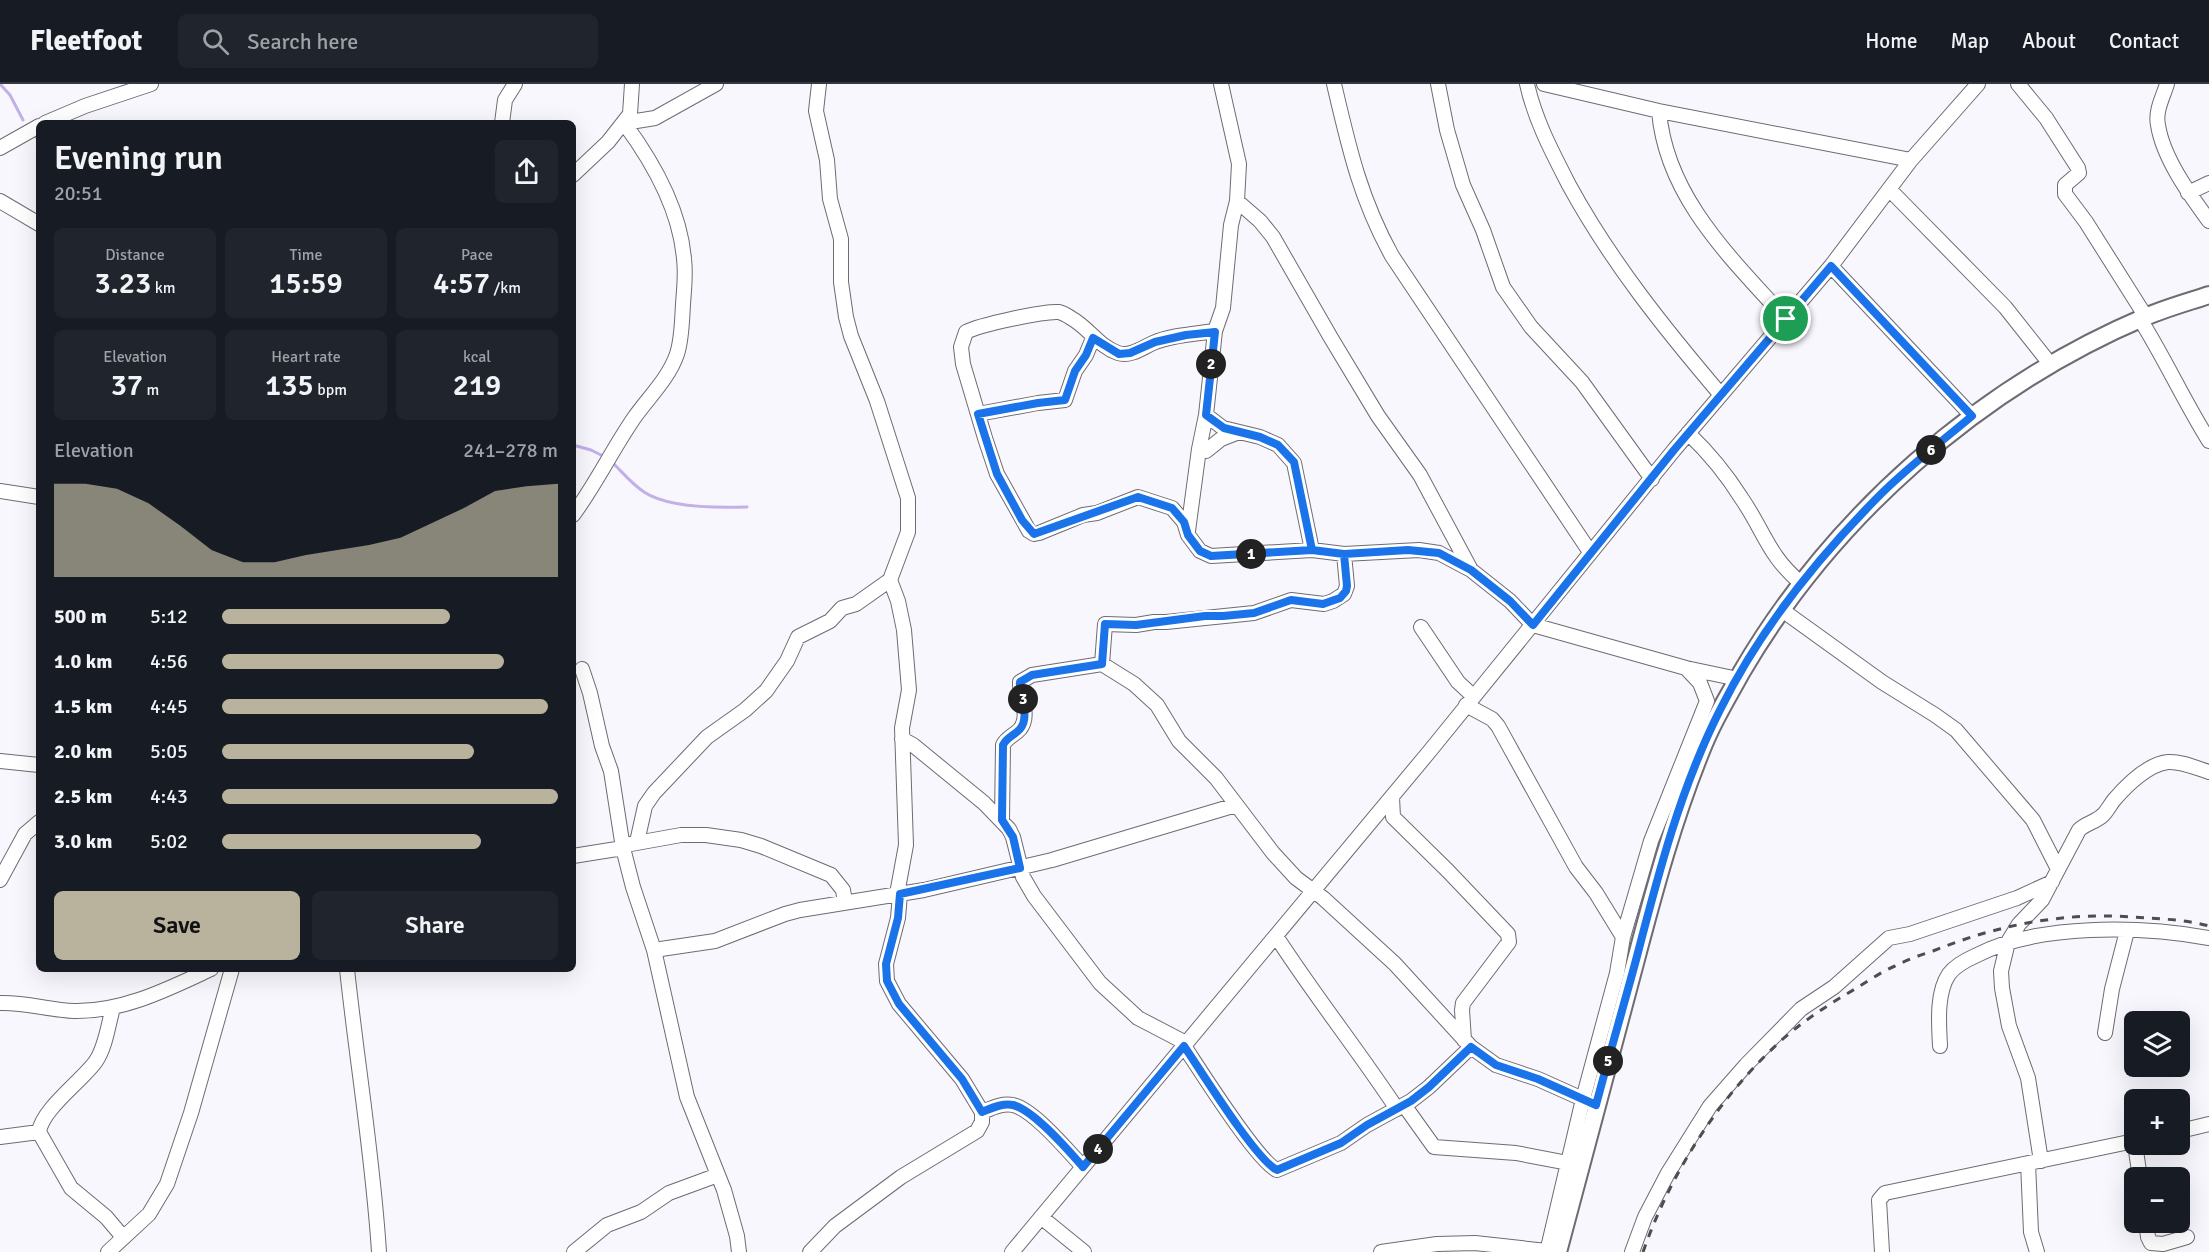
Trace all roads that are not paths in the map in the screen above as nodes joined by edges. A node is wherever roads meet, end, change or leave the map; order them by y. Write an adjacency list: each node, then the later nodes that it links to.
1 (151, 84): 15 (street)
2 (515, 84): 16 (street)
3 (632, 84): 17 (street)
4 (716, 84): 17 (street)
5 (819, 84): 53 (street)
6 (1221, 84): 26 (street)
7 (1334, 84): 50 (street)
8 (1438, 84): 44 (street)
9 (1527, 84): 36 (street)
10 (1544, 84): 14 (street)
11 (2018, 84): 31 (street)
12 (2167, 84): 24 (street)
13 (1974, 85): 20 (street)
14 (1659, 111): 20 (street); 32 (street)
15 (52, 120)
16 (502, 120)
17 (624, 123): 21 (street); 47 (street)
18 (36, 128): 19 (street)
19 (0, 148)
20 (1911, 160): 23 (street)
21 (576, 172)
22 (2209, 183): 24 (street)
23 (1889, 189): 29 (street); 35 (street)
24 (2188, 193): 27 (street)
25 (0, 201): 28 (street)
26 (1236, 201): 33 (street); 52 (street)
27 (2209, 221)
28 (36, 222)
29 (1831, 266): 32 (street); 39 (street)
30 (2209, 295): 31 (main road)
31 (2143, 318): 35 (main road); 42 (street)
32 (1786, 319): 36 (street)
33 (1215, 332): 34 (street); 38 (street)
34 (1093, 338): 37 (street); 37 (street)
35 (2051, 365): 39 (main road)
36 (1721, 396): 41 (street)
37 (978, 414): 48 (street)
38 (1206, 415): 40 (street); 43 (street)
39 (1972, 416): 54 (main road)
40 (1239, 432): 43 (street); 49 (street)
41 (1689, 434): 44 (street); 54 (street)
42 (2209, 441)
43 (1199, 449): 48 (street)
44 (1652, 478): 50 (street)
45 (0, 491): 46 (street)
46 (36, 497)
47 (576, 510)
48 (1188, 535): 49 (street)
49 (1312, 550): 51 (street)
50 (1590, 552): 56 (street)
51 (1344, 554): 52 (street); 58 (street)
52 (1471, 570): 56 (street)
53 (890, 580): 63 (street); 71 (street)
54 (1802, 583): 55 (main road)
55 (1782, 610): 61 (main road); 75 (street)
56 (1533, 625): 60 (street); 62 (street)
57 (1421, 627): 62 (street)
58 (1102, 664): 68 (street); 69 (street)
59 (582, 669): 72 (street)
60 (1686, 669): 61 (street); 83 (street)
61 (1738, 679): 96 (main road)
62 (1469, 700): 67 (street); 83 (street)
63 (902, 739): 69 (street); 79 (street)
64 (0, 761): 65 (street)
65 (36, 765)
66 (2209, 772): 75 (street)
67 (1392, 796): 78 (street); 93 (street)
68 (1236, 805): 74 (street); 78 (street)
69 (1002, 820): 74 (street)
70 (36, 825): 76 (street)
71 (637, 843): 72 (street); 80 (street)
72 (623, 847): 73 (street); 86 (street)
73 (576, 855)
74 (1020, 868): 79 (street); 94 (street)
75 (2058, 869): 77 (street)
76 (0, 880)
77 (2052, 882): 85 (street); 121 (street)
78 (1313, 891): 82 (street); 93 (street)
79 (899, 894): 80 (street); 98 (street)
80 (845, 902): 86 (street)
81 (2127, 930): 84 (street); 85 (street); 92 (street)
82 (1276, 936): 94 (street); 97 (street)
83 (1623, 938): 96 (street)
84 (2209, 938)
85 (2008, 942): 95 (street); 104 (street)
86 (654, 950): 107 (street)
87 (204, 972): 91 (street)
88 (231, 972): 110 (street)
89 (347, 972): 113 (street)
90 (0, 1003): 91 (street)
91 (113, 1008): 101 (street)
92 (2105, 1034)
93 (1468, 1043): 96 (street); 97 (street)
94 (1185, 1045): 97 (street); 106 (street)
95 (1940, 1046)
96 (1590, 1102): 105 (street); 120 (main road)
97 (1400, 1107): 105 (street)
98 (982, 1112): 106 (street); 116 (street)
99 (2209, 1124): 100 (street)
100 (2190, 1129)
101 (39, 1132): 102 (street); 110 (street)
102 (0, 1137)
103 (2124, 1144): 104 (street)
104 (2035, 1162): 122 (street); 123 (street)
105 (1568, 1163): 120 (street)
106 (1083, 1167): 108 (street)
107 (718, 1175): 114 (street); 115 (street)
108 (1041, 1217): 117 (street); 118 (street)
109 (2147, 1233): 111 (street)
110 (123, 1237): 112 (street)
111 (2187, 1237)
112 (108, 1252)
113 (379, 1252)
114 (574, 1252)
115 (739, 1252)
116 (810, 1252)
117 (1011, 1252)
118 (1084, 1252)
119 (1381, 1252): 120 (street)
120 (1550, 1252)
121 (1632, 1252)
122 (1882, 1252)
123 (2037, 1252)

